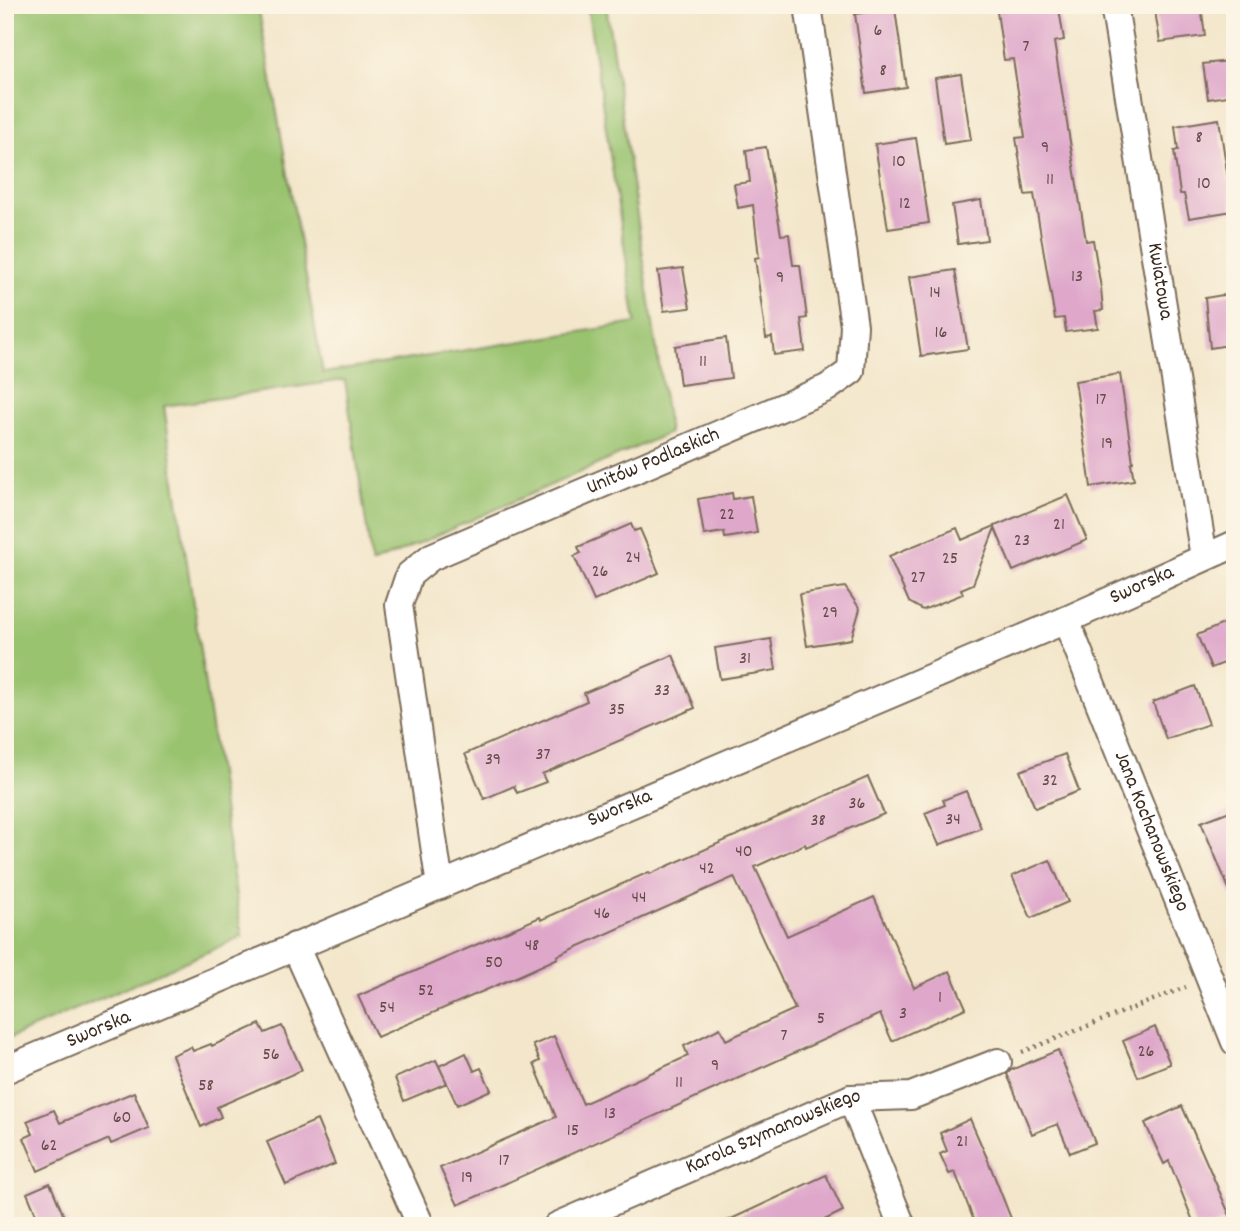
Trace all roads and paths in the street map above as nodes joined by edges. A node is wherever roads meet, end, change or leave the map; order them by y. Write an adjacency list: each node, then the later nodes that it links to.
1 (808, 5): 6 (street, Unitów Podlaskich)
2 (1114, 5): 4 (street, Kwiatowa)
3 (1235, 544): 4 (street, Sworska)
4 (1204, 557): 5 (street, Sworska)
5 (1066, 620): 6 (street, Sworska); 8 (street, Jana Kochanowskiego)
6 (440, 886): 7 (street, Sworska)
7 (295, 946): 11 (street, Sworska); 13 (street)
8 (1209, 977): 9 (street, Jana Kochanowskiego); 10 (path)
9 (1235, 1042)
10 (998, 1062): 12 (street, Karola Szymanowskiego)
11 (5, 1070)
12 (851, 1098): 14 (street, Karola Szymanowskiego); 15 (street)
13 (421, 1226)
14 (557, 1226)
15 (902, 1226)

